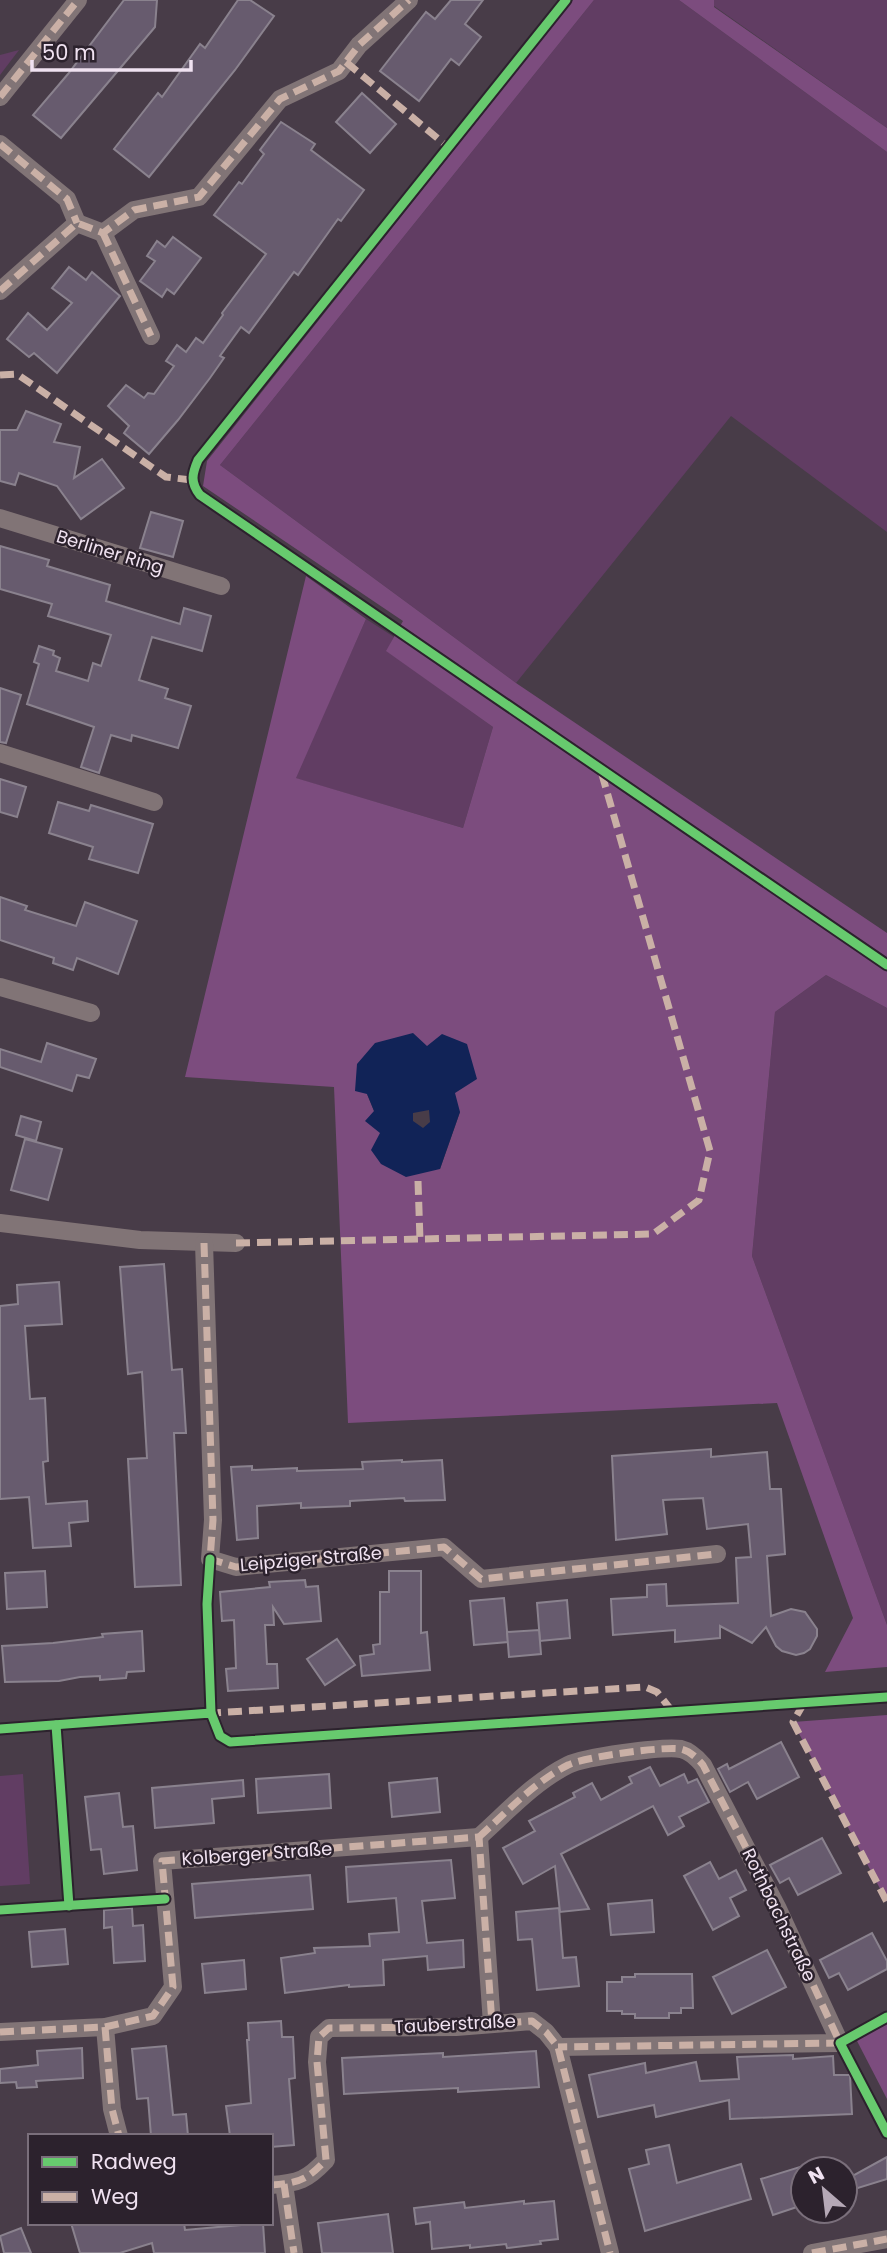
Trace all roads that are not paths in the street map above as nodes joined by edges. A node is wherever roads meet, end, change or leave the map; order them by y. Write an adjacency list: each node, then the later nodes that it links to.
1 (78, 0): 3 (street)
2 (409, 0): 6 (street)
3 (0, 97)
4 (0, 144): 5 (street)
5 (77, 223): 6 (street); 7 (street)
6 (103, 233): 8 (street)
7 (0, 291)
8 (151, 336)
9 (0, 518): 10 (street, Berliner Ring)
10 (220, 586)
11 (0, 753): 12 (street)
12 (154, 802)
13 (0, 987): 14 (street)
14 (91, 1013)
15 (0, 1223): 16 (street)
16 (204, 1243): 17 (street); 18 (street, Leipziger Straße)
17 (236, 1243)
18 (717, 1554)
19 (479, 1837): 20 (street); 21 (street, Kolberger Straße); 23 (street, Rothbachstraße)
20 (492, 2024): 23 (street, Tauberstraße); 25 (street, Tauberstraße)
21 (105, 2027): 22 (street, Kolberger Straße); 24 (street)
22 (0, 2032)
23 (558, 2047): 28 (street)
24 (118, 2134)
25 (278, 2185): 27 (street)
26 (887, 2239): 29 (street)
27 (294, 2253)
28 (610, 2253)
29 (812, 2253)

